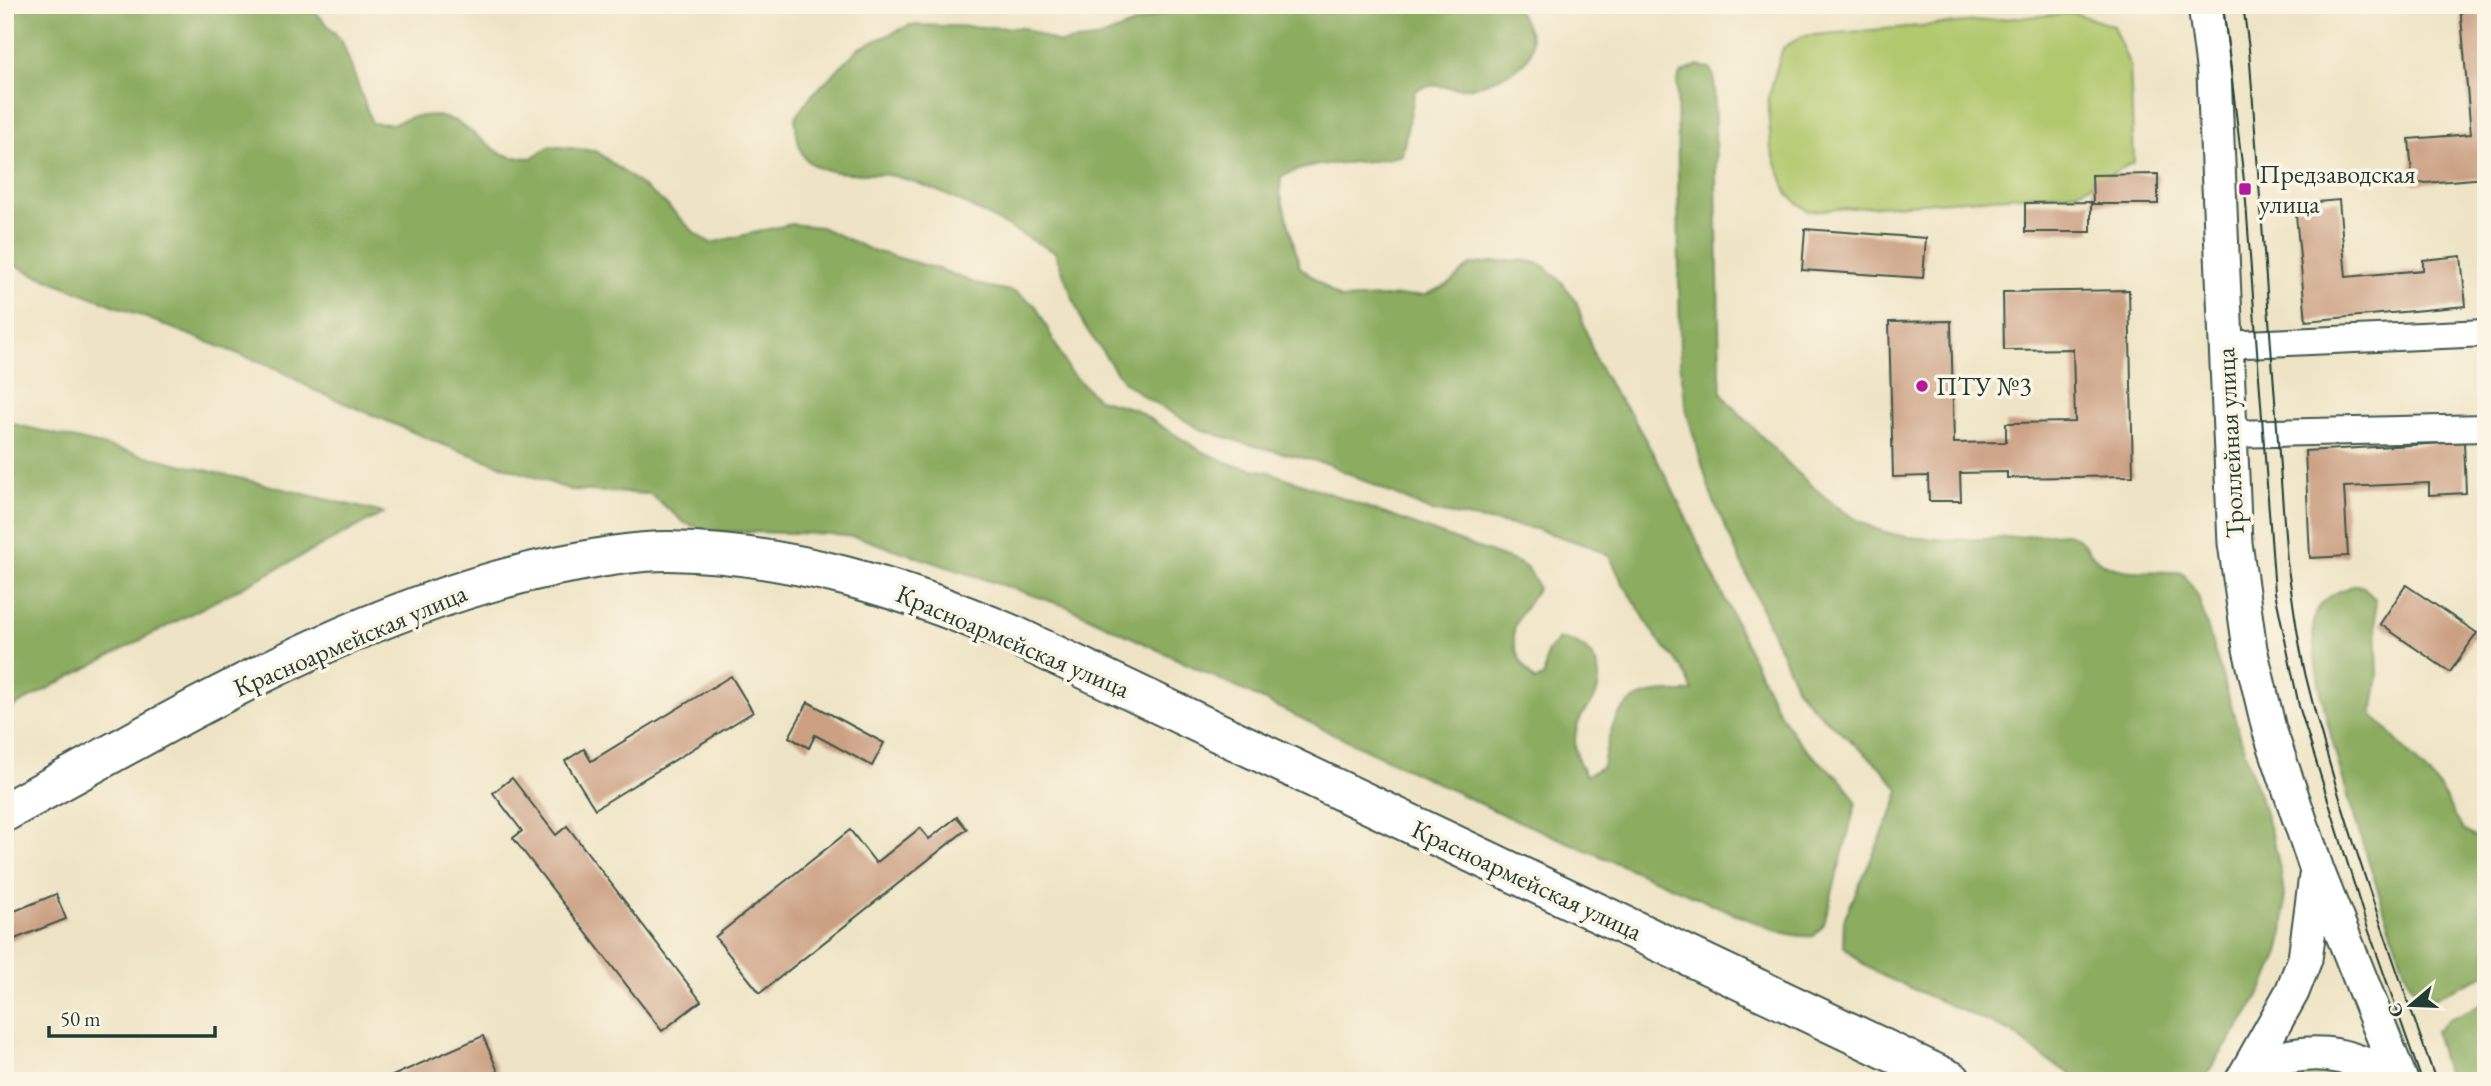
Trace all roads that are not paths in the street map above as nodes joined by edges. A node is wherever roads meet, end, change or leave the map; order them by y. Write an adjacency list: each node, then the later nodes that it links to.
1 (2205, 5): 3 (street, Троллейная улица)
2 (2486, 333): 3 (street)
3 (2224, 345): 5 (street, Троллейная улица)
4 (2486, 428): 5 (street)
5 (2229, 434): 8 (street, Троллейная улица)
6 (5, 812): 12 (main road, Красноармейская улица)
7 (5, 839): 11 (main road, Красноармейская улица)
8 (2317, 870): 9 (street); 10 (street, Троллейная улица)
9 (2246, 1074): 10 (street)
10 (2400, 1080)
11 (1893, 1081)
12 (1952, 1081)

